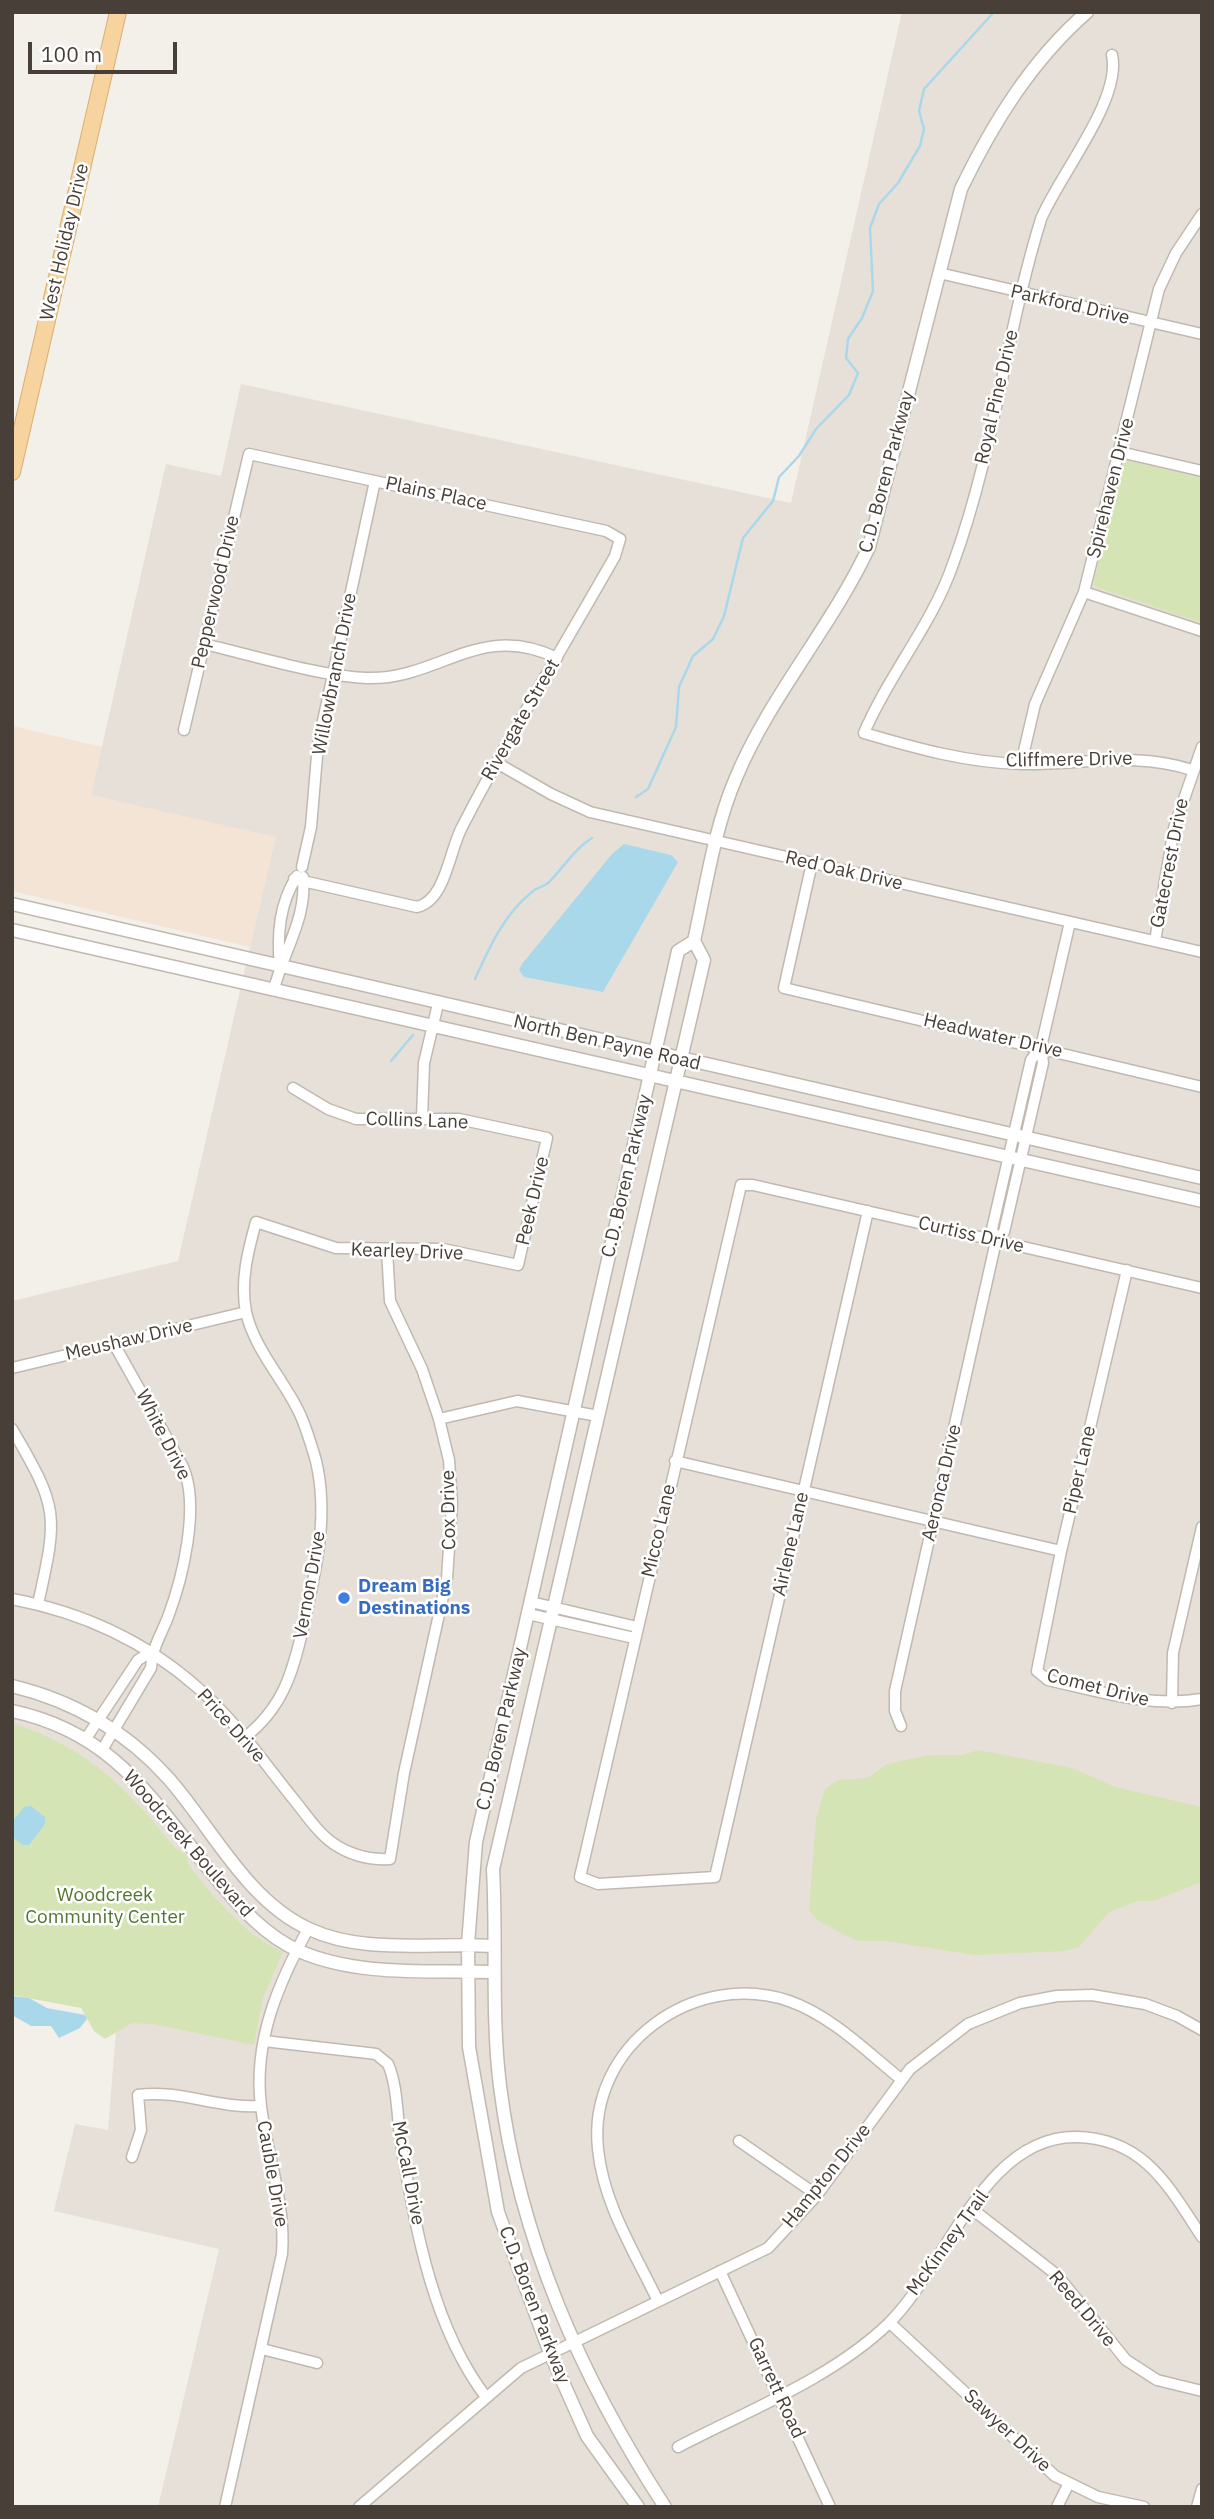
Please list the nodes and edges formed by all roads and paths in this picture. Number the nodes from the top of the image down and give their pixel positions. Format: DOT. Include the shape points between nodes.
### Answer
graph roads {
  1 [pos="118,12"];
  2 [pos="1087,12"];
  3 [pos="1112,55"];
  4 [pos="1202,214"];
  5 [pos="939,273"];
  6 [pos="1021,293"];
  7 [pos="1150,324"];
  8 [pos="1202,334"];
  9 [pos="1120,452"];
  10 [pos="249,454"];
  11 [pos="1202,471"];
  12 [pos="12,472"];
  13 [pos="374,481"];
  14 [pos="620,539"];
  15 [pos="1084,592"];
  16 [pos="1202,631"];
  17 [pos="204,644"];
  18 [pos="557,658"];
  19 [pos="334,673"];
  20 [pos="184,730"];
  21 [pos="864,733"];
  22 [pos="1202,747"];
  23 [pos="496,763"];
  24 [pos="1021,764"];
  25 [pos="1192,770"];
  26 [pos="716,842"];
  27 [pos="812,863"];
  28 [pos="299,881"];
  29 [pos="12,904"];
  30 [pos="53,914"];
  31 [pos="1070,922"];
  32 [pos="12,930"];
  33 [pos="48,938"];
  34 [pos="694,941"];
  35 [pos="1155,941"];
  36 [pos="1202,951"];
  37 [pos="280,967"];
  38 [pos="274,989"];
  39 [pos="438,1004"];
  40 [pos="432,1024"];
  41 [pos="1041,1047"];
  42 [pos="655,1055"];
  43 [pos="681,1061"];
  44 [pos="650,1075"];
  45 [pos="677,1081"];
  46 [pos="1202,1087"];
  47 [pos="293,1088"];
  48 [pos="422,1118"];
  49 [pos="1020,1137"];
  50 [pos="547,1138"];
  51 [pos="1015,1158"];
  52 [pos="1202,1178"];
  53 [pos="741,1185"];
  54 [pos="1202,1201"];
  55 [pos="868,1211"];
  56 [pos="256,1222"];
  57 [pos="996,1241"];
  58 [pos="387,1250"];
  59 [pos="518,1265"];
  60 [pos="1127,1270"];
  61 [pos="1202,1288"];
  62 [pos="246,1312"];
  63 [pos="114,1344"];
  64 [pos="12,1368"];
  65 [pos="573,1411"];
  66 [pos="598,1416"];
  67 [pos="439,1419"];
  68 [pos="12,1429"];
  69 [pos="675,1461"];
  70 [pos="803,1491"];
  71 [pos="933,1522"];
  72 [pos="1202,1527"];
  73 [pos="1061,1551"];
  74 [pos="12,1599"];
  75 [pos="38,1604"];
  76 [pos="529,1608"];
  77 [pos="552,1613"];
  78 [pos="635,1633"];
  79 [pos="151,1652"];
  80 [pos="1037,1671"];
  81 [pos="12,1686"];
  82 [pos="1202,1699"];
  83 [pos="1172,1703"];
  84 [pos="12,1711"];
  85 [pos="100,1720"];
  86 [pos="901,1726"];
  87 [pos="114,1730"];
  88 [pos="87,1737"];
  89 [pos="244,1738"];
  90 [pos="102,1750"];
  91 [pos="187,1803"];
  92 [pos="167,1817"];
  93 [pos="390,1859"];
  94 [pos="580,1877"];
  95 [pos="308,1929"];
  96 [pos="468,1944"];
  97 [pos="493,1946"];
  98 [pos="296,1950"];
  99 [pos="468,1971"];
  100 [pos="493,1972"];
  101 [pos="1202,2030"];
  102 [pos="264,2041"];
  103 [pos="902,2080"];
  104 [pos="261,2106"];
  105 [pos="739,2141"];
  106 [pos="132,2157"];
  107 [pos="817,2195"];
  108 [pos="972,2209"];
  109 [pos="1202,2237"];
  110 [pos="720,2271"];
  111 [pos="658,2301"];
  112 [pos="890,2323"];
  113 [pos="572,2343"];
  114 [pos="262,2349"];
  115 [pos="550,2353"];
  116 [pos="317,2363"];
  117 [pos="1202,2391"];
  118 [pos="780,2394"];
  119 [pos="486,2397"];
  120 [pos="678,2446"];
  121 [pos="1069,2483"];
  122 [pos="1202,2489"];
  123 [pos="225,2507"];
  124 [pos="359,2507"];
  125 [pos="638,2507"];
  126 [pos="665,2507"];
  127 [pos="830,2507"];
  128 [pos="1056,2507"];
  129 [pos="1144,2507"];
  130 [pos="1197,2507"];
  1 -- 12 [label="main road, West Holiday Drive"];
  2 -- 5 [label="street, C.D. Boren Parkway" via="1037,62 984,142 961,189"];
  3 -- 6 [label="street, Royal Pine Drive" via="1104,104 1048,201"];
  4 -- 7 [label="street, Spirehaven Drive" via="1163,276"];
  5 -- 6 [label="street, Parkford Drive"];
  5 -- 26 [label="street, C.D. Boren Parkway" via="869,547 854,580 755,739 736,778"];
  6 -- 7 [label="street, Parkford Drive"];
  6 -- 21 [label="street, Royal Pine Drive" via="953,566 928,622"];
  7 -- 8 [label="street, Parkford Drive"];
  7 -- 9 [label="street, Spirehaven Drive"];
  9 -- 11 [label="street"];
  9 -- 15 [label="street, Spirehaven Drive"];
  10 -- 13 [label="street, Plains Place"];
  10 -- 17 [label="street, Pepperwood Drive"];
  13 -- 14 [label="street, Plains Place" via="606,531"];
  13 -- 19 [label="street, Willowbranch Drive"];
  14 -- 18 [label="street, Rivergate Street" via="615,556"];
  15 -- 16 [label="street"];
  15 -- 24 [label="street, Spirehaven Drive" via="1035,704"];
  17 -- 19 [label="street"];
  17 -- 20 [label="street, Pepperwood Drive"];
  18 -- 19 [label="street" via="529,648 485,647 401,675 368,678"];
  18 -- 23 [label="street, Rivergate Street"];
  19 -- 28 [label="street, Willowbranch Drive" via="318,744 311,827"];
  21 -- 24 [label="street, Cliffmere Drive" via="973,759"];
  22 -- 25 [label="street, Gatecrest Drive"];
  23 -- 26 [label="street, Red Oak Drive" via="590,812"];
  23 -- 28 [label="street, Rivergate Street" via="455,840 429,904 417,907"];
  24 -- 25 [label="street, Cliffmere Drive" via="1143,759"];
  25 -- 35 [label="street, Gatecrest Drive" via="1174,828"];
  26 -- 27 [label="street, Red Oak Drive"];
  26 -- 34 [label="street, C.D. Boren Parkway"];
  27 -- 31 [label="street, Red Oak Drive"];
  27 -- 41 [label="street, Headwater Drive" via="784,988"];
  28 -- 37 [label="street, Willowbranch Drive" via="305,895 294,938"];
  28 -- 37 [label="street, Willowbranch Drive" via="287,891 277,936"];
  29 -- 30 [label="street, North Ben Payne Road"];
  30 -- 33 [label="street"];
  30 -- 37 [label="street, North Ben Payne Road"];
  31 -- 35 [label="street, Red Oak Drive"];
  31 -- 41 [label="street, Aeronca Drive"];
  32 -- 33 [label="street, North Ben Payne Road"];
  33 -- 38 [label="street, North Ben Payne Road"];
  34 -- 42 [label="street, C.D. Boren Parkway" via="678,951"];
  34 -- 43 [label="street, C.D. Boren Parkway" via="704,960"];
  35 -- 36 [label="street, Red Oak Drive"];
  37 -- 38 [label="street, Willowbranch Drive"];
  37 -- 39 [label="street, North Ben Payne Road"];
  38 -- 40 [label="street, North Ben Payne Road"];
  39 -- 40 [label="street"];
  39 -- 42 [label="street, North Ben Payne Road"];
  40 -- 44 [label="street, North Ben Payne Road"];
  40 -- 48 [label="street" via="424,1063"];
  41 -- 46 [label="street, Headwater Drive"];
  41 -- 49 [label="street, Aeronca Drive" via="1043,1063"];
  42 -- 43 [label="street, North Ben Payne Road"];
  42 -- 44 [label="street, C.D. Boren Parkway"];
  43 -- 45 [label="street, C.D. Boren Parkway"];
  43 -- 49 [label="street, North Ben Payne Road"];
  44 -- 45 [label="street, North Ben Payne Road"];
  44 -- 65 [label="street, C.D. Boren Parkway"];
  45 -- 51 [label="street, North Ben Payne Road"];
  45 -- 66 [label="street, C.D. Boren Parkway"];
  47 -- 48 [label="street, Collins Lane" via="356,1119"];
  48 -- 50 [label="street, Collins Lane" via="471,1121"];
  49 -- 51 [label="street, Aeronca Drive"];
  49 -- 52 [label="street, North Ben Payne Road"];
  50 -- 59 [label="street, Peek Drive"];
  51 -- 54 [label="street, North Ben Payne Road"];
  51 -- 57 [label="street, Aeronca Drive" via="992,1229"];
  53 -- 55 [label="street, Curtiss Drive"];
  53 -- 69 [label="street, Micco Lane"];
  55 -- 57 [label="street, Curtiss Drive"];
  55 -- 70 [label="street, Airlene Lane"];
  56 -- 58 [label="street, Kearley Drive" via="336,1248"];
  56 -- 62 [label="street, Vernon Drive" via="245,1270"];
  57 -- 60 [label="street, Curtiss Drive"];
  57 -- 71 [label="street, Aeronca Drive"];
  58 -- 59 [label="street, Kearley Drive" via="443,1249"];
  58 -- 67 [label="street, Cox Drive" via="390,1301"];
  60 -- 61 [label="street, Curtiss Drive"];
  60 -- 73 [label="street, Piper Lane"];
  62 -- 63 [label="street, Meushaw Drive"];
  62 -- 89 [label="street, Vernon Drive" via="307,1432 321,1510 315,1574 291,1679 274,1710"];
  63 -- 64 [label="street, Meushaw Drive"];
  63 -- 79 [label="street, White Drive" via="179,1458 190,1492 188,1532 171,1606"];
  65 -- 66 [label="street"];
  65 -- 67 [label="street" via="534,1402 508,1402"];
  65 -- 76 [label="street, C.D. Boren Parkway"];
  66 -- 77 [label="street, C.D. Boren Parkway"];
  67 -- 93 [label="street, Cox Drive" via="450,1475 451,1550"];
  68 -- 75 [label="street" via="42,1481 52,1515 53,1537"];
  69 -- 70 [label="street"];
  69 -- 78 [label="street, Micco Lane"];
  70 -- 71 [label="street"];
  70 -- 94 [label="street, Airlene Lane" via="716,1877 598,1884"];
  71 -- 73 [label="street"];
  71 -- 86 [label="street, Aeronca Drive" via="895,1691"];
  72 -- 83 [label="street" via="1175,1642"];
  73 -- 80 [label="street, Piper Lane"];
  74 -- 75 [label="street, Price Drive"];
  75 -- 79 [label="street, Price Drive" via="94,1623"];
  76 -- 77 [label="street"];
  76 -- 96 [label="street, C.D. Boren Parkway" via="477,1842"];
  77 -- 78 [label="street"];
  77 -- 97 [label="street, C.D. Boren Parkway" via="493,1869"];
  78 -- 94 [label="street, Micco Lane"];
  79 -- 85 [label="street, White Drive" via="138,1660"];
  79 -- 87 [label="street, White Drive" via="151,1668"];
  79 -- 89 [label="street, Price Drive" via="205,1694"];
  80 -- 83 [label="street, Comet Drive" via="1048,1680"];
  81 -- 85 [label="street, Woodcreek Boulevard"];
  82 -- 83 [label="street, Comet Drive"];
  84 -- 88 [label="street, Woodcreek Boulevard" via="46,1718"];
  85 -- 87 [label="street, Woodcreek Boulevard"];
  85 -- 88 [label="street, White Drive"];
  87 -- 90 [label="street, White Drive"];
  87 -- 91 [label="street, Woodcreek Boulevard" via="169,1779"];
  88 -- 90 [label="street, Woodcreek Boulevard"];
  89 -- 93 [label="street, Price Drive" via="330,1842 360,1857"];
  90 -- 92 [label="street, Woodcreek Boulevard"];
  91 -- 92 [label="street"];
  91 -- 95 [label="street, Woodcreek Boulevard" via="233,1864"];
  92 -- 98 [label="street, Woodcreek Boulevard" via="242,1909"];
  95 -- 96 [label="street, Woodcreek Boulevard" via="373,1944"];
  95 -- 98 [label="street, Cauble Drive"];
  96 -- 97 [label="street, Woodcreek Boulevard"];
  96 -- 99 [label="street, C.D. Boren Parkway"];
  97 -- 100 [label="street, C.D. Boren Parkway"];
  98 -- 99 [label="street, Woodcreek Boulevard" via="352,1967"];
  98 -- 102 [label="street, Cauble Drive" via="277,1989"];
  99 -- 100 [label="street, Woodcreek Boulevard"];
  99 -- 115 [label="street, C.D. Boren Parkway" via="469,2047 498,2212"];
  100 -- 113 [label="street, C.D. Boren Parkway" via="500,2086 511,2150 545,2274"];
  101 -- 103 [label="street, Hampton Drive" via="1161,2009 1126,1999 1075,1994 1040,1998 968,2024 921,2059"];
  102 -- 104 [label="street, Cauble Drive"];
  102 -- 119 [label="street, McCall Drive" via="376,2054 388,2064 415,2216 438,2301 460,2360"];
  103 -- 107 [label="street, Hampton Drive"];
  103 -- 111 [label="street" via="820,2015 763,1994 706,1998 668,2014 647,2029 627,2049 608,2081 598,2118 597,2145 611,2201"];
  104 -- 106 [label="street" via="223,2106 159,2093 138,2095 141,2130"];
  104 -- 114 [label="street, Cauble Drive" via="283,2241"];
  105 -- 107 [label="street"];
  107 -- 110 [label="street, Hampton Drive" via="768,2248"];
  108 -- 109 [label="street, McKinney Trail" via="999,2173 1025,2150 1055,2137 1096,2138 1145,2159"];
  108 -- 112 [label="street, McKinney Trail"];
  108 -- 117 [label="street, Reed Drive" via="1057,2275 1126,2360 1157,2380"];
  110 -- 111 [label="street, Hampton Drive"];
  110 -- 118 [label="street, Garrett Road"];
  111 -- 113 [label="street, Hampton Drive"];
  112 -- 118 [label="street, McKinney Trail" via="851,2357"];
  112 -- 121 [label="street, Sawyer Drive" via="1032,2456"];
  113 -- 115 [label="street, Hampton Drive"];
  113 -- 126 [label="street, C.D. Boren Parkway" via="627,2448"];
  114 -- 116 [label="street"];
  114 -- 123 [label="street, Cauble Drive"];
  115 -- 119 [label="street, Hampton Drive" via="521,2368"];
  115 -- 125 [label="street, C.D. Boren Parkway" via="587,2436"];
  118 -- 120 [label="street, McKinney Trail"];
  118 -- 127 [label="street, Garrett Road"];
  119 -- 124 [label="street, Hampton Drive"];
  121 -- 128 [label="street"];
  121 -- 129 [label="street, Sawyer Drive" via="1098,2497"];
  122 -- 130 [label="street"];
}
